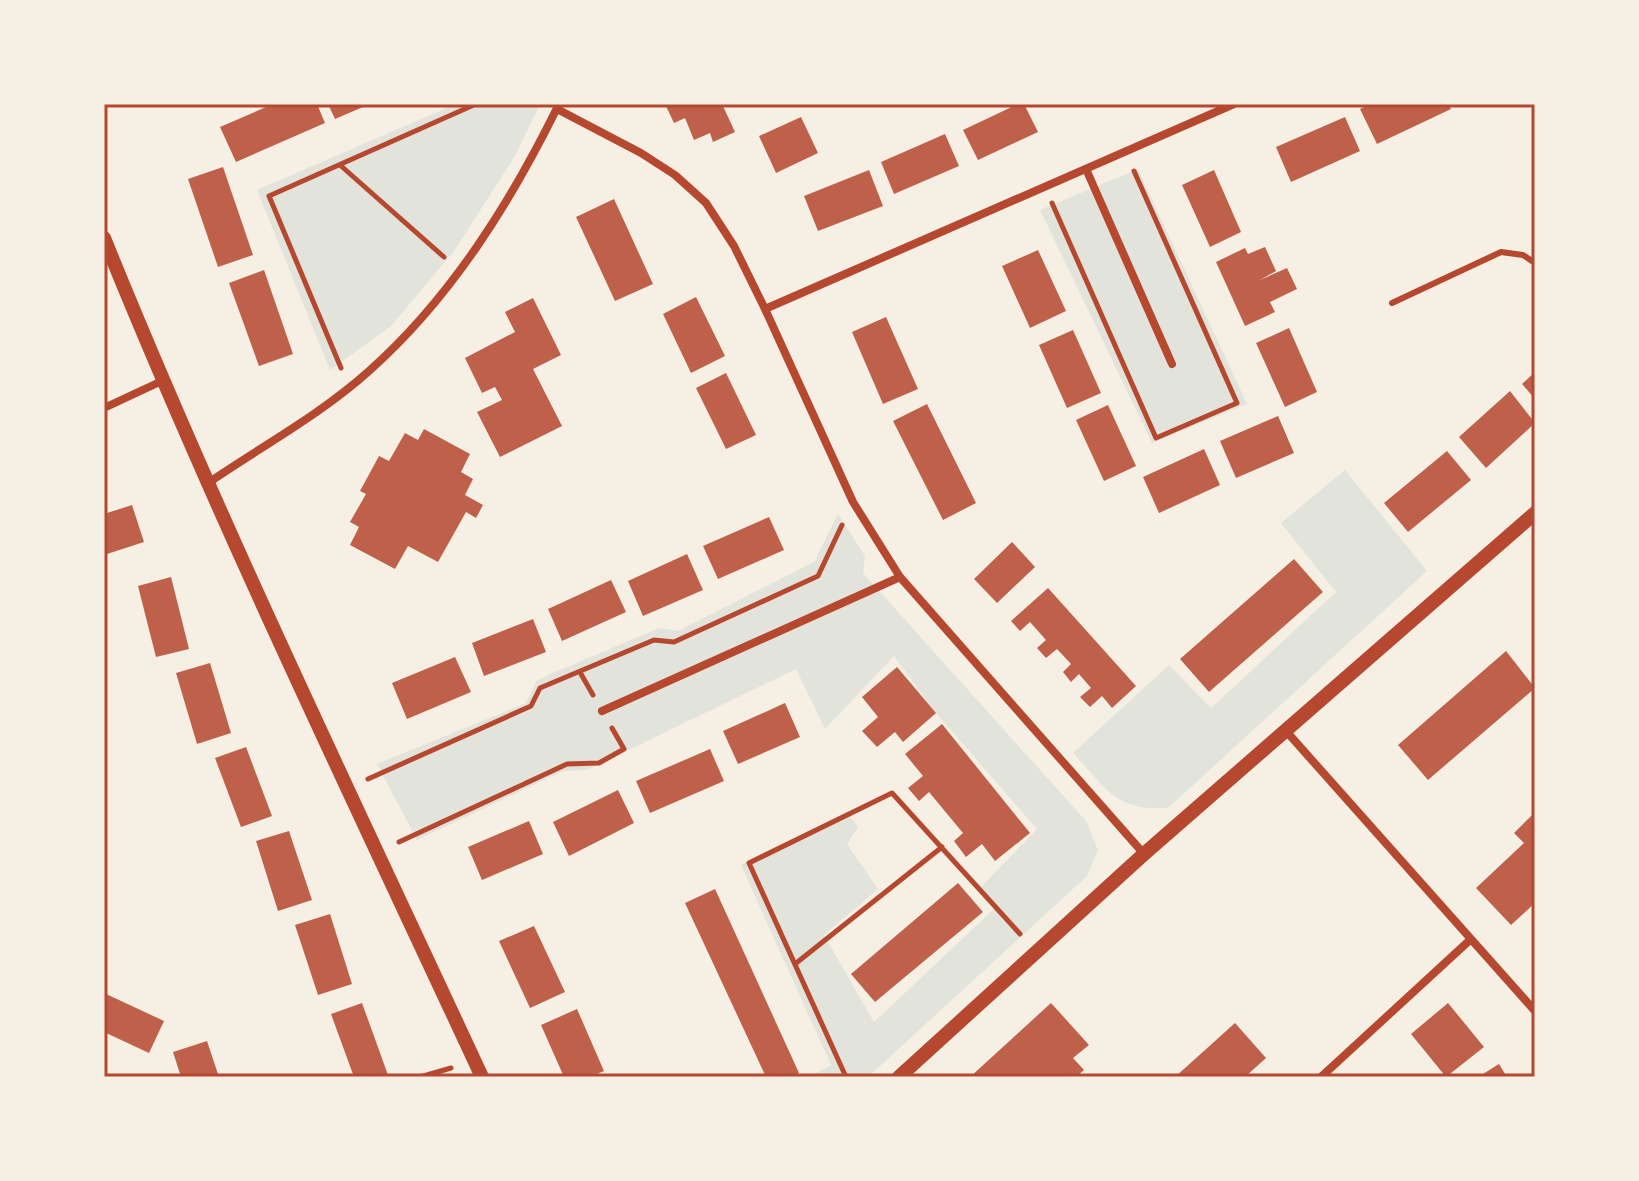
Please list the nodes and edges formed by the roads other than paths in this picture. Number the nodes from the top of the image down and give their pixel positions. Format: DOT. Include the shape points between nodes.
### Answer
graph roads {
  1 [pos="1234,104"];
  2 [pos="558,107"];
  3 [pos="1086,169"];
  4 [pos="104,238"];
  5 [pos="1535,263"];
  6 [pos="1392,303"];
  7 [pos="765,309"];
  8 [pos="1172,364"];
  9 [pos="165,379"];
  10 [pos="104,408"];
  11 [pos="208,483"];
  12 [pos="1535,513"];
  13 [pos="900,577"];
  14 [pos="602,711"];
  15 [pos="1286,731"];
  16 [pos="1144,854"];
  17 [pos="1471,939"];
  18 [pos="1535,1011"];
  19 [pos="482,1077"];
  20 [pos="899,1077"];
  21 [pos="1321,1077"];
  1 -- 3 [label="street"];
  2 -- 7 [label="street" via="675,175 706,203"];
  2 -- 11 [label="street" via="461,272 421,319 320,411"];
  3 -- 7 [label="street"];
  3 -- 8 [label="street"];
  4 -- 9 [label="street"];
  5 -- 6 [label="lane" via="1501,252"];
  7 -- 13 [label="street" via="853,502"];
  9 -- 10 [label="street"];
  9 -- 11 [label="street"];
  11 -- 19 [label="street"];
  12 -- 15 [label="street"];
  13 -- 14 [label="street"];
  13 -- 16 [label="street"];
  15 -- 16 [label="street"];
  15 -- 17 [label="street"];
  16 -- 20 [label="street"];
  17 -- 18 [label="street"];
  17 -- 21 [label="street"];
}
